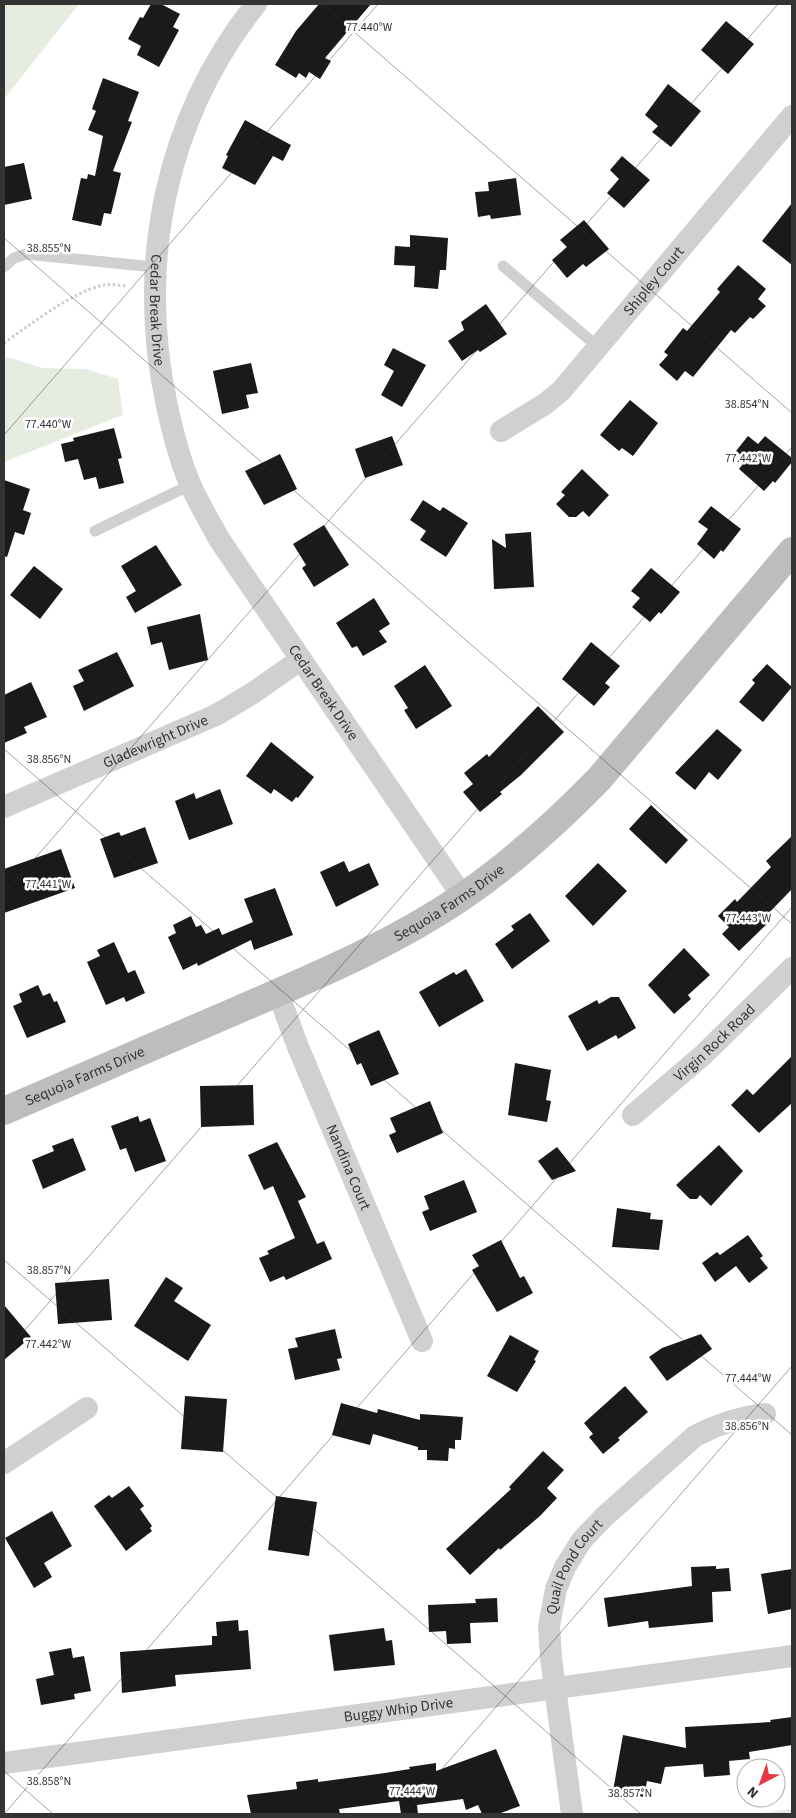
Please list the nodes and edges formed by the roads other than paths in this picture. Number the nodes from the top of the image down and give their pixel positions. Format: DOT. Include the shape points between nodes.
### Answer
graph roads {
  1 [pos="256,4"];
  2 [pos="792,116"];
  3 [pos="503,266"];
  4 [pos="4,267"];
  5 [pos="154,267"];
  6 [pos="598,347"];
  7 [pos="501,431"];
  8 [pos="190,485"];
  9 [pos="94,531"];
  10 [pos="792,551"];
  11 [pos="300,660"];
  12 [pos="4,807"];
  13 [pos="463,897"];
  14 [pos="792,968"];
  15 [pos="278,993"];
  16 [pos="4,1111"];
  17 [pos="633,1115"];
  18 [pos="422,1341"];
  19 [pos="87,1408"];
  20 [pos="765,1414"];
  21 [pos="4,1463"];
  22 [pos="792,1656"];
  23 [pos="556,1688"];
  24 [pos="4,1763"];
  25 [pos="572,1814"];
  1 -- 5 [label="street, Cedar Break Drive" via="213,69 187,123 171,170"];
  2 -- 6 [label="street, Shipley Court"];
  3 -- 6 [label="lane"];
  4 -- 5 [label="lane" via="14,258 26,254"];
  5 -- 8 [label="street, Cedar Break Drive" via="154,316 160,374"];
  6 -- 7 [label="street, Shipley Court" via="561,391"];
  8 -- 9 [label="lane"];
  8 -- 11 [label="street, Cedar Break Drive" via="219,540"];
  10 -- 13 [label="street, Sequoia Farms Drive" via="599,779 518,855"];
  11 -- 12 [label="street, Gladewright Drive" via="216,715"];
  11 -- 13 [label="street, Cedar Break Drive"];
  13 -- 15 [label="street, Sequoia Farms Drive" via="408,931"];
  14 -- 17 [label="street, Virgin Rock Road" via="703,1055"];
  15 -- 16 [label="street, Sequoia Farms Drive"];
  15 -- 18 [label="street, Nandina Court"];
  19 -- 21 [label="street"];
  20 -- 23 [label="street, Quail Pond Court" via="741,1417 696,1436 604,1516 582,1540 556,1589 549,1626"];
  22 -- 23 [label="street, Buggy Whip Drive"];
  23 -- 24 [label="street, Buggy Whip Drive"];
  23 -- 25 [label="street, Quail Pond Court"];
}
